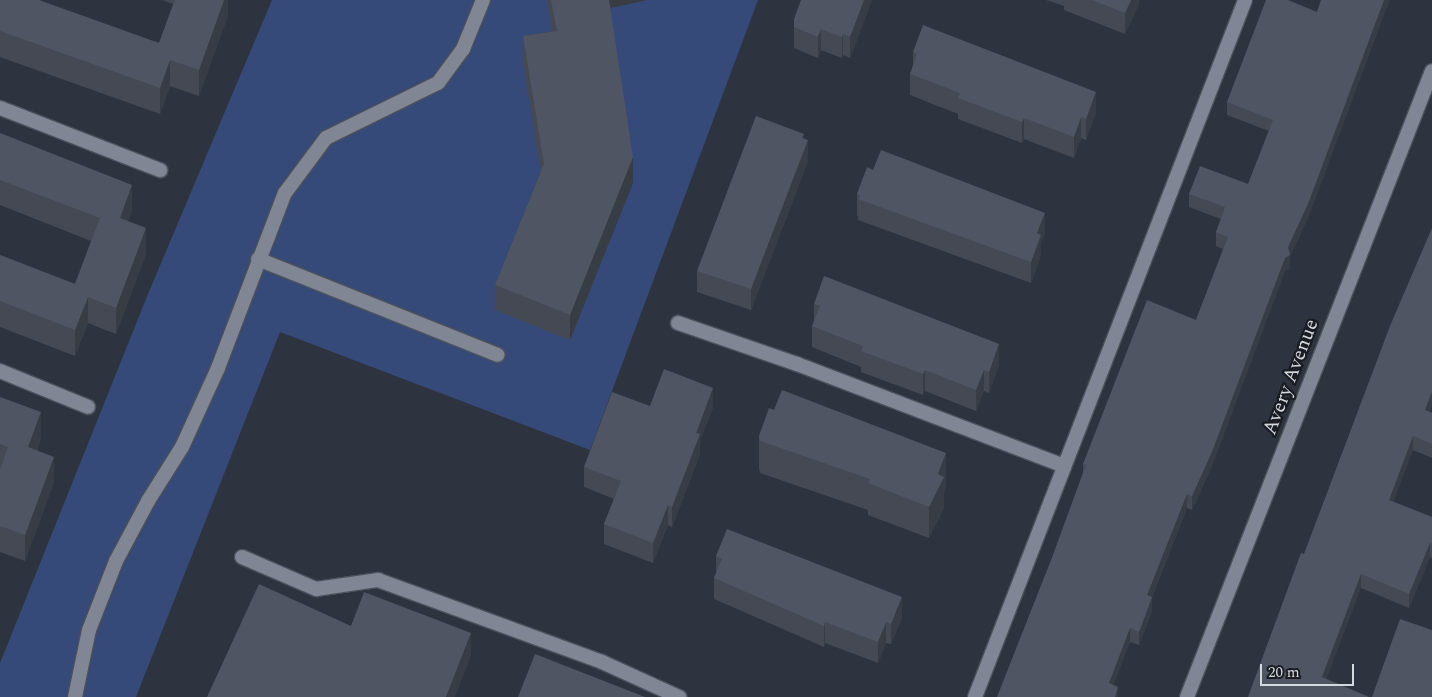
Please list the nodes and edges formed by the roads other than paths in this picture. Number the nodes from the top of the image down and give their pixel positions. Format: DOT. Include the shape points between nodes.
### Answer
graph roads {
  1 [pos="483,0"];
  2 [pos="1245,0"];
  3 [pos="1432,71"];
  4 [pos="0,108"];
  5 [pos="160,170"];
  6 [pos="258,260"];
  7 [pos="678,323"];
  8 [pos="498,355"];
  9 [pos="0,372"];
  10 [pos="88,406"];
  11 [pos="1064,466"];
  12 [pos="242,557"];
  13 [pos="75,697"];
  14 [pos="679,697"];
  15 [pos="975,697"];
  16 [pos="1187,697"];
  1 -- 6 [label="street" via="463,49 438,83 326,138 286,193"];
  2 -- 11 [label="street"];
  3 -- 16 [label="street, Avery Avenue"];
  4 -- 5 [label="street"];
  6 -- 8 [label="street"];
  6 -- 13 [label="street" via="218,368 182,447 148,500 116,561 89,630"];
  7 -- 11 [label="street" via="796,364"];
  9 -- 10 [label="street"];
  11 -- 15 [label="street"];
  12 -- 14 [label="street" via="316,589 378,580 602,662"];
}
